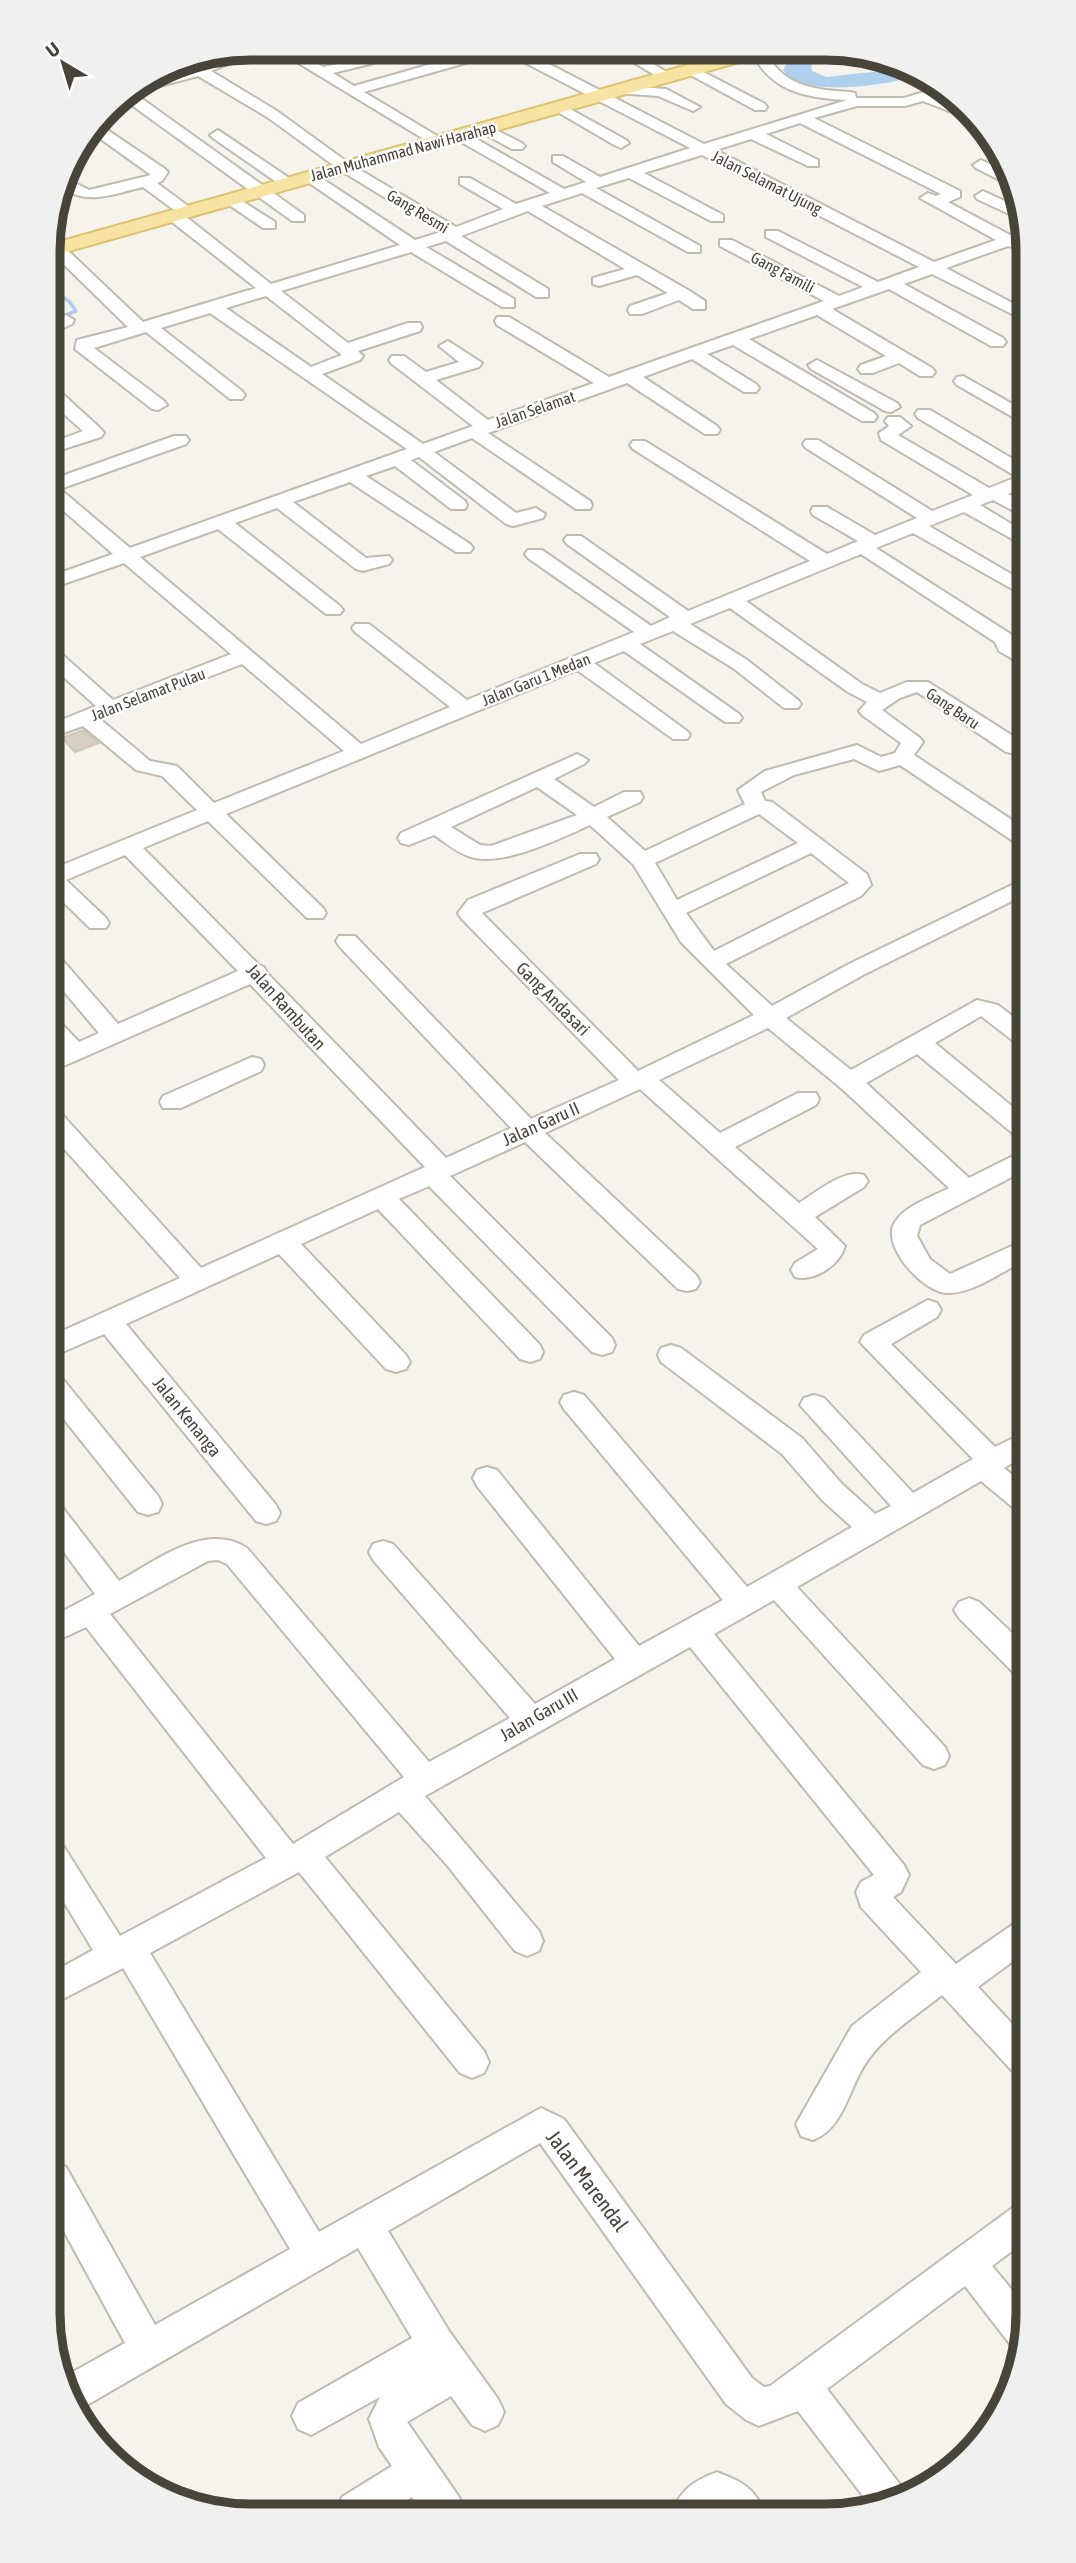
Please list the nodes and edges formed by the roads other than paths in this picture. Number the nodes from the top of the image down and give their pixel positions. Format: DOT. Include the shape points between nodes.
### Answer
graph roads {
  1 [pos="645,59"];
  2 [pos="663,59"];
  3 [pos="720,59"];
  4 [pos="769,59"];
  5 [pos="301,60"];
  6 [pos="370,60"];
  7 [pos="462,60"];
  8 [pos="529,60"];
  9 [pos="218,63"];
  10 [pos="200,71"];
  11 [pos="322,72"];
  12 [pos="682,73"];
  13 [pos="178,74"];
  14 [pos="623,90"];
  15 [pos="352,91"];
  16 [pos="930,91"];
  17 [pos="710,94"];
  18 [pos="599,97"];
  19 [pos="134,100"];
  20 [pos="693,107"];
  21 [pos="760,107"];
  22 [pos="554,110"];
  23 [pos="802,118"];
  24 [pos="774,128"];
  25 [pos="486,129"];
  26 [pos="101,132"];
  27 [pos="754,134"];
  28 [pos="218,135"];
  29 [pos="461,135"];
  30 [pos="437,142"];
  31 [pos="621,143"];
  32 [pos="601,145"];
  33 [pos="654,145"];
  34 [pos="517,146"];
  35 [pos="705,150"];
  36 [pos="558,159"];
  37 [pos="676,160"];
  38 [pos="813,163"];
  39 [pos="981,166"];
  40 [pos="345,167"];
  41 [pos="632,173"];
  42 [pos="1001,176"];
  43 [pos="310,177"];
  44 [pos="465,181"];
  45 [pos="146,182"];
  46 [pos="287,183"];
  47 [pos="902,184"];
  48 [pos="592,185"];
  49 [pos="71,187"];
  50 [pos="260,191"];
  51 [pos="562,194"];
  52 [pos="983,196"];
  53 [pos="231,199"];
  54 [pos="936,202"];
  55 [pos="522,207"];
  56 [pos="1012,210"];
  57 [pos="180,214"];
  58 [pos="298,218"];
  59 [pos="717,218"];
  60 [pos="269,225"];
  61 [pos="451,234"];
  62 [pos="772,234"];
  63 [pos="1016,241"];
  64 [pos="726,243"];
  65 [pos="1016,243"];
  66 [pos="413,246"];
  67 [pos="60,247"];
  68 [pos="694,249"];
  69 [pos="60,255"];
  70 [pos="934,267"];
  71 [pos="642,269"];
  72 [pos="599,281"];
  73 [pos="883,285"];
  74 [pos="269,290"];
  75 [pos="542,293"];
  76 [pos="682,294"];
  77 [pos="839,302"];
  78 [pos="508,303"];
  79 [pos="699,305"];
  80 [pos="213,307"];
  81 [pos="819,309"];
  82 [pos="636,310"];
  83 [pos="1016,311"];
  84 [pos="66,320"];
  85 [pos="503,321"];
  86 [pos="60,323"];
  87 [pos="144,327"];
  88 [pos="414,327"];
  89 [pos="758,331"];
  90 [pos="736,339"];
  91 [pos="997,342"];
  92 [pos="782,345"];
  93 [pos="448,346"];
  94 [pos="346,349"];
  95 [pos="694,353"];
  96 [pos="899,357"];
  97 [pos="806,359"];
  98 [pos="398,360"];
  99 [pos="867,369"];
  100 [pos="926,372"];
  101 [pos="308,374"];
  102 [pos="629,376"];
  103 [pos="423,378"];
  104 [pos="963,381"];
  105 [pos="608,384"];
  106 [pos="750,388"];
  107 [pos="236,395"];
  108 [pos="60,401"];
  109 [pos="158,405"];
  110 [pos="924,414"];
  111 [pos="1016,414"];
  112 [pos="868,417"];
  113 [pos="478,429"];
  114 [pos="711,430"];
  115 [pos="180,440"];
  116 [pos="1005,443"];
  117 [pos="60,444"];
  118 [pos="812,444"];
  119 [pos="639,446"];
  120 [pos="419,449"];
  121 [pos="1016,450"];
  122 [pos="60,455"];
  123 [pos="397,458"];
  124 [pos="1016,468"];
  125 [pos="85,474"];
  126 [pos="351,474"];
  127 [pos="60,484"];
  128 [pos="1016,484"];
  129 [pos="990,494"];
  130 [pos="60,498"];
  131 [pos="279,501"];
  132 [pos="965,504"];
  133 [pos="458,505"];
  134 [pos="583,505"];
  135 [pos="1016,507"];
  136 [pos="820,511"];
  137 [pos="536,514"];
  138 [pos="220,521"];
  139 [pos="922,521"];
  140 [pos="1016,535"];
  141 [pos="574,540"];
  142 [pos="866,544"];
  143 [pos="463,548"];
  144 [pos="128,553"];
  145 [pos="535,554"];
  146 [pos="382,560"];
  147 [pos="824,561"];
  148 [pos="60,579"];
  149 [pos="1016,584"];
  150 [pos="730,599"];
  151 [pos="333,610"];
  152 [pos="679,620"];
  153 [pos="362,628"];
  154 [pos="648,633"];
  155 [pos="625,643"];
  156 [pos="247,654"];
  157 [pos="1016,654"];
  158 [pos="579,662"];
  159 [pos="60,663"];
  160 [pos="881,701"];
  161 [pos="791,704"];
  162 [pos="464,708"];
  163 [pos="111,709"];
  164 [pos="86,718"];
  165 [pos="732,718"];
  166 [pos="60,724"];
  167 [pos="680,735"];
  168 [pos="1016,748"];
  169 [pos="358,752"];
  170 [pos="902,757"];
  171 [pos="577,760"];
  172 [pos="540,779"];
  173 [pos="632,797"];
  174 [pos="757,807"];
  175 [pos="214,811"];
  176 [pos="593,816"];
  177 [pos="436,826"];
  178 [pos="1016,833"];
  179 [pos="409,838"];
  180 [pos="813,844"];
  181 [pos="128,846"];
  182 [pos="588,859"];
  183 [pos="642,860"];
  184 [pos="60,874"];
  185 [pos="60,887"];
  186 [pos="1016,890"];
  187 [pos="674,910"];
  188 [pos="315,913"];
  189 [pos="98,923"];
  190 [pos="347,942"];
  191 [pos="711,962"];
  192 [pos="60,971"];
  193 [pos="256,972"];
  194 [pos="770,1017"];
  195 [pos="1016,1031"];
  196 [pos="114,1035"];
  197 [pos="60,1036"];
  198 [pos="919,1042"];
  199 [pos="75,1053"];
  200 [pos="60,1060"];
  201 [pos="252,1065"];
  202 [pos="639,1080"];
  203 [pos="850,1082"];
  204 [pos="807,1099"];
  205 [pos="172,1102"];
  206 [pos="1016,1123"];
  207 [pos="60,1128"];
  208 [pos="527,1130"];
  209 [pos="718,1144"];
  210 [pos="1016,1164"];
  211 [pos="437,1172"];
  212 [pos="855,1181"];
  213 [pos="967,1190"];
  214 [pos="382,1197"];
  215 [pos="797,1216"];
  216 [pos="283,1242"];
  217 [pos="1016,1254"];
  218 [pos="804,1270"];
  219 [pos="198,1281"];
  220 [pos="687,1282"];
  221 [pos="928,1310"];
  222 [pos="109,1322"];
  223 [pos="59,1343"];
  224 [pos="602,1345"];
  225 [pos="530,1352"];
  226 [pos="671,1355"];
  227 [pos="396,1362"];
  228 [pos="59,1394"];
  229 [pos="574,1402"];
  230 [pos="814,1405"];
  231 [pos="1016,1448"];
  232 [pos="987,1464"];
  233 [pos="487,1478"];
  234 [pos="1016,1492"];
  235 [pos="148,1504"];
  236 [pos="910,1508"];
  237 [pos="265,1513"];
  238 [pos="59,1528"];
  239 [pos="873,1529"];
  240 [pos="383,1552"];
  241 [pos="777,1584"];
  242 [pos="743,1603"];
  243 [pos="104,1606"];
  244 [pos="969,1610"];
  245 [pos="59,1627"];
  246 [pos="692,1629"];
  247 [pos="1016,1655"];
  248 [pos="634,1661"];
  249 [pos="530,1720"];
  250 [pos="934,1756"];
  251 [pos="413,1786"];
  252 [pos="295,1858"];
  253 [pos="59,1867"];
  254 [pos="1016,1939"];
  255 [pos="527,1941"];
  256 [pos="122,1952"];
  257 [pos="948,1979"];
  258 [pos="59,1986"];
  259 [pos="1016,2051"];
  260 [pos="472,2062"];
  261 [pos="813,2124"];
  262 [pos="59,2188"];
  263 [pos="364,2225"];
  264 [pos="1016,2227"];
  265 [pos="312,2253"];
  266 [pos="980,2279"];
  267 [pos="1016,2323"];
  268 [pos="148,2349"];
  269 [pos="446,2358"];
  270 [pos="801,2385"];
  271 [pos="77,2391"];
  272 [pos="485,2412"];
  273 [pos="311,2416"];
  274 [pos="418,2471"];
  275 [pos="885,2493"];
  276 [pos="367,2504"];
  277 [pos="440,2504"];
  278 [pos="698,2504"];
  279 [pos="738,2504"];
  1 -- 12 [label="street"];
  2 -- 12 [label="street"];
  3 -- 12 [label="main road, Jalan Muhammad Nawi Harahap"];
  4 -- 16 [label="street" via="772,77 821,94 883,96"];
  5 -- 11 [label="street"];
  6 -- 11 [label="street"];
  7 -- 15 [label="street"];
  8 -- 18 [label="street, Jalan Selamat Ujung"];
  9 -- 10 [label="street"];
  10 -- 13 [label="street"];
  10 -- 40 [label="street, Gang Resmi" via="272,114"];
  11 -- 15 [label="street"];
  12 -- 14 [label="main road, Jalan Muhammad Nawi Harahap"];
  12 -- 21 [label="street"];
  14 -- 18 [label="main road, Jalan Muhammad Nawi Harahap"];
  14 -- 20 [label="street" via="661,92"];
  15 -- 30 [label="street"];
  16 -- 23 [label="street" via="905,102 857,102"];
  17 -- 24 [label="street"];
  18 -- 22 [label="main road, Jalan Muhammad Nawi Harahap"];
  18 -- 35 [label="street, Jalan Selamat Ujung"];
  19 -- 50 [label="street"];
  22 -- 25 [label="main road, Jalan Muhammad Nawi Harahap"];
  22 -- 31 [label="street"];
  22 -- 32 [label="street"];
  23 -- 24 [label="street"];
  23 -- 54 [label="street" via="954,194"];
  24 -- 27 [label="street"];
  25 -- 29 [label="main road, Jalan Muhammad Nawi Harahap"];
  25 -- 34 [label="street"];
  26 -- 45 [label="street" via="160,172"];
  27 -- 35 [label="street"];
  27 -- 38 [label="street"];
  28 -- 46 [label="street"];
  29 -- 30 [label="main road, Jalan Muhammad Nawi Harahap"];
  29 -- 51 [label="street"];
  30 -- 40 [label="main road, Jalan Muhammad Nawi Harahap"];
  33 -- 37 [label="street"];
  35 -- 37 [label="street"];
  35 -- 70 [label="street, Jalan Selamat Ujung"];
  36 -- 48 [label="street"];
  37 -- 41 [label="street"];
  39 -- 42 [label="street"];
  40 -- 43 [label="main road, Jalan Muhammad Nawi Harahap"];
  40 -- 61 [label="street, Gang Resmi"];
  41 -- 48 [label="street"];
  41 -- 59 [label="street"];
  43 -- 46 [label="main road, Jalan Muhammad Nawi Harahap"];
  43 -- 66 [label="street"];
  44 -- 55 [label="street"];
  45 -- 49 [label="street" via="89,195"];
  45 -- 57 [label="street"];
  46 -- 50 [label="main road, Jalan Muhammad Nawi Harahap"];
  47 -- 54 [label="street"];
  48 -- 51 [label="street"];
  48 -- 68 [label="street"];
  50 -- 53 [label="main road, Jalan Muhammad Nawi Harahap"];
  50 -- 58 [label="street"];
  51 -- 55 [label="street"];
  52 -- 56 [label="street"];
  53 -- 57 [label="main road, Jalan Muhammad Nawi Harahap"];
  53 -- 60 [label="street"];
  54 -- 63 [label="street"];
  55 -- 61 [label="street"];
  55 -- 71 [label="street"];
  57 -- 67 [label="main road, Jalan Muhammad Nawi Harahap"];
  57 -- 74 [label="street"];
  61 -- 66 [label="street"];
  61 -- 75 [label="street, Gang Resmi"];
  62 -- 73 [label="street"];
  64 -- 77 [label="street, Gang Famili"];
  65 -- 70 [label="street, Jalan Selamat"];
  66 -- 74 [label="street"];
  66 -- 78 [label="street"];
  69 -- 87 [label="street" via="83,271 110,304"];
  70 -- 73 [label="street, Jalan Selamat"];
  70 -- 83 [label="street, Jalan Selamat Ujung"];
  71 -- 72 [label="street"];
  71 -- 76 [label="street"];
  73 -- 77 [label="street, Jalan Selamat"];
  73 -- 91 [label="street"];
  74 -- 80 [label="street"];
  74 -- 94 [label="street"];
  76 -- 79 [label="street"];
  76 -- 82 [label="street"];
  77 -- 81 [label="street, Jalan Selamat"];
  80 -- 87 [label="street"];
  80 -- 101 [label="street"];
  81 -- 89 [label="street, Jalan Selamat"];
  81 -- 96 [label="street"];
  84 -- 86 [label="street"];
  85 -- 105 [label="street"];
  87 -- 107 [label="street"];
  87 -- 109 [label="street" via="81,346"];
  88 -- 94 [label="street"];
  89 -- 90 [label="street, Jalan Selamat"];
  89 -- 92 [label="street"];
  90 -- 95 [label="street, Jalan Selamat"];
  90 -- 112 [label="street"];
  93 -- 103 [label="street" via="473,363"];
  94 -- 101 [label="street" via="354,356"];
  95 -- 102 [label="street, Jalan Selamat"];
  95 -- 106 [label="street"];
  96 -- 99 [label="street"];
  96 -- 100 [label="street"];
  97 -- 129 [label="street" via="892,414 902,426 887,436"];
  98 -- 103 [label="street"];
  101 -- 120 [label="street"];
  102 -- 105 [label="street, Jalan Selamat"];
  102 -- 114 [label="street"];
  103 -- 113 [label="street"];
  104 -- 111 [label="street"];
  105 -- 113 [label="street, Jalan Selamat"];
  108 -- 117 [label="street" via="95,433"];
  110 -- 124 [label="street"];
  113 -- 120 [label="street, Jalan Selamat"];
  113 -- 134 [label="street"];
  115 -- 125 [label="street"];
  116 -- 121 [label="street"];
  118 -- 139 [label="street"];
  119 -- 147 [label="street"];
  120 -- 123 [label="street, Jalan Selamat"];
  120 -- 137 [label="street" via="513,520"];
  122 -- 125 [label="street"];
  123 -- 126 [label="street, Jalan Selamat"];
  123 -- 133 [label="street"];
  125 -- 127 [label="street"];
  126 -- 131 [label="street, Jalan Selamat"];
  126 -- 143 [label="street"];
  128 -- 129 [label="street, Jalan Garu 1 Medan"];
  129 -- 132 [label="street, Jalan Garu 1 Medan"];
  129 -- 135 [label="street"];
  130 -- 144 [label="street"];
  131 -- 138 [label="street, Jalan Selamat"];
  131 -- 146 [label="street" via="363,565"];
  132 -- 139 [label="street, Jalan Garu 1 Medan"];
  132 -- 140 [label="street"];
  136 -- 142 [label="street"];
  138 -- 144 [label="street, Jalan Selamat"];
  138 -- 151 [label="street"];
  139 -- 142 [label="street, Jalan Garu 1 Medan"];
  139 -- 149 [label="street"];
  141 -- 152 [label="street"];
  142 -- 147 [label="street, Jalan Garu 1 Medan"];
  142 -- 157 [label="street" via="1004,639"];
  144 -- 148 [label="street, Jalan Selamat"];
  144 -- 156 [label="street"];
  145 -- 154 [label="street"];
  147 -- 150 [label="street, Jalan Garu 1 Medan"];
  150 -- 152 [label="street, Jalan Garu 1 Medan"];
  150 -- 160 [label="street" via="855,688"];
  152 -- 154 [label="street, Jalan Garu 1 Medan"];
  152 -- 161 [label="street"];
  153 -- 162 [label="street"];
  154 -- 155 [label="street, Jalan Garu 1 Medan"];
  155 -- 158 [label="street, Jalan Garu 1 Medan"];
  155 -- 165 [label="street"];
  156 -- 163 [label="street, Jalan Selamat Pulau"];
  156 -- 169 [label="street"];
  158 -- 162 [label="street, Jalan Garu 1 Medan"];
  158 -- 167 [label="street"];
  159 -- 163 [label="street"];
  160 -- 168 [label="street, Gang Baru" via="921,686"];
  160 -- 170 [label="street" via="870,712 913,742"];
  162 -- 169 [label="street, Jalan Garu 1 Medan"];
  163 -- 164 [label="street, Jalan Selamat Pulau"];
  164 -- 166 [label="street, Jalan Selamat Pulau"];
  164 -- 175 [label="street" via="143,766 169,771"];
  169 -- 175 [label="street, Jalan Garu 1 Medan"];
  170 -- 174 [label="street" via="879,765 857,751 795,769 749,790"];
  170 -- 178 [label="street"];
  171 -- 172 [label="street"];
  172 -- 176 [label="street"];
  172 -- 177 [label="street"];
  173 -- 176 [label="street"];
  174 -- 180 [label="street" via="770,809"];
  174 -- 183 [label="street"];
  175 -- 181 [label="street, Jalan Garu 1 Medan"];
  175 -- 188 [label="street"];
  176 -- 177 [label="street" via="491,853 466,846"];
  176 -- 183 [label="street"];
  177 -- 179 [label="street"];
  180 -- 187 [label="street"];
  180 -- 191 [label="street" via="856,874 858,887"];
  181 -- 184 [label="street, Jalan Garu 1 Medan"];
  181 -- 193 [label="street, Jalan Rambutan"];
  182 -- 202 [label="street, Gang Andasari" via="476,905 468,913"];
  183 -- 187 [label="street"];
  185 -- 189 [label="street"];
  186 -- 194 [label="street, Jalan Garu II"];
  187 -- 191 [label="street"];
  190 -- 208 [label="street"];
  191 -- 194 [label="street"];
  192 -- 196 [label="street"];
  193 -- 196 [label="street"];
  193 -- 211 [label="street, Jalan Rambutan"];
  194 -- 202 [label="street, Jalan Garu II"];
  194 -- 203 [label="street"];
  195 -- 198 [label="street" via="980,1007"];
  196 -- 199 [label="street"];
  197 -- 199 [label="street"];
  198 -- 203 [label="street"];
  198 -- 206 [label="street"];
  199 -- 200 [label="street"];
  201 -- 205 [label="street"];
  202 -- 208 [label="street, Jalan Garu II"];
  202 -- 209 [label="street, Gang Andasari"];
  203 -- 213 [label="street"];
  204 -- 209 [label="street"];
  207 -- 219 [label="street"];
  208 -- 211 [label="street, Jalan Garu II"];
  208 -- 220 [label="street"];
  209 -- 215 [label="street, Gang Andasari"];
  210 -- 213 [label="street"];
  211 -- 214 [label="street, Jalan Garu II"];
  211 -- 224 [label="street, Jalan Rambutan"];
  212 -- 215 [label="street"];
  213 -- 217 [label="street" via="905,1224 905,1243 925,1272 947,1284"];
  214 -- 216 [label="street, Jalan Garu II"];
  214 -- 225 [label="street"];
  215 -- 218 [label="street, Gang Andasari" via="833,1249"];
  216 -- 219 [label="street, Jalan Garu II"];
  216 -- 227 [label="street"];
  219 -- 222 [label="street, Jalan Garu II"];
  221 -- 232 [label="street" via="864,1334"];
  222 -- 223 [label="street, Jalan Garu II"];
  222 -- 237 [label="street, Jalan Kenanga"];
  226 -- 239 [label="street" via="792,1446 832,1492"];
  228 -- 235 [label="street"];
  229 -- 242 [label="street"];
  230 -- 236 [label="street"];
  231 -- 232 [label="street, Jalan Garu III"];
  232 -- 234 [label="street"];
  232 -- 236 [label="street, Jalan Garu III"];
  233 -- 248 [label="street"];
  236 -- 239 [label="street, Jalan Garu III"];
  238 -- 243 [label="street"];
  239 -- 241 [label="street, Jalan Garu III"];
  240 -- 249 [label="street"];
  241 -- 242 [label="street, Jalan Garu III"];
  241 -- 250 [label="street"];
  242 -- 246 [label="street, Jalan Garu III"];
  243 -- 245 [label="street"];
  243 -- 251 [label="street" via="210,1548 232,1552"];
  243 -- 252 [label="street"];
  244 -- 247 [label="street"];
  246 -- 248 [label="street, Jalan Garu III"];
  246 -- 257 [label="street" via="893,1875 872,1897"];
  248 -- 249 [label="street, Jalan Garu III"];
  249 -- 251 [label="street, Jalan Garu III"];
  251 -- 252 [label="street, Jalan Garu III"];
  251 -- 255 [label="street" via="458,1855"];
  252 -- 256 [label="street, Jalan Garu III"];
  252 -- 260 [label="street"];
  253 -- 256 [label="street"];
  254 -- 257 [label="street"];
  256 -- 258 [label="street, Jalan Garu III"];
  256 -- 265 [label="street"];
  257 -- 259 [label="street"];
  257 -- 261 [label="street" via="864,2037"];
  262 -- 268 [label="street"];
  263 -- 265 [label="street, Jalan Marendal"];
  263 -- 269 [label="street"];
  263 -- 270 [label="street, Jalan Marendal" via="535,2126 546,2125 748,2401 768,2406"];
  264 -- 270 [label="street, Jalan Marendal"];
  265 -- 268 [label="street, Jalan Marendal"];
  266 -- 267 [label="street"];
  268 -- 271 [label="street, Jalan Marendal"];
  269 -- 272 [label="street"];
  269 -- 273 [label="street"];
  269 -- 274 [label="street" via="388,2419 392,2434"];
  270 -- 275 [label="street"];
  274 -- 276 [label="street"];
  274 -- 277 [label="street"];
  278 -- 279 [label="street" via="717,2491"];
}
